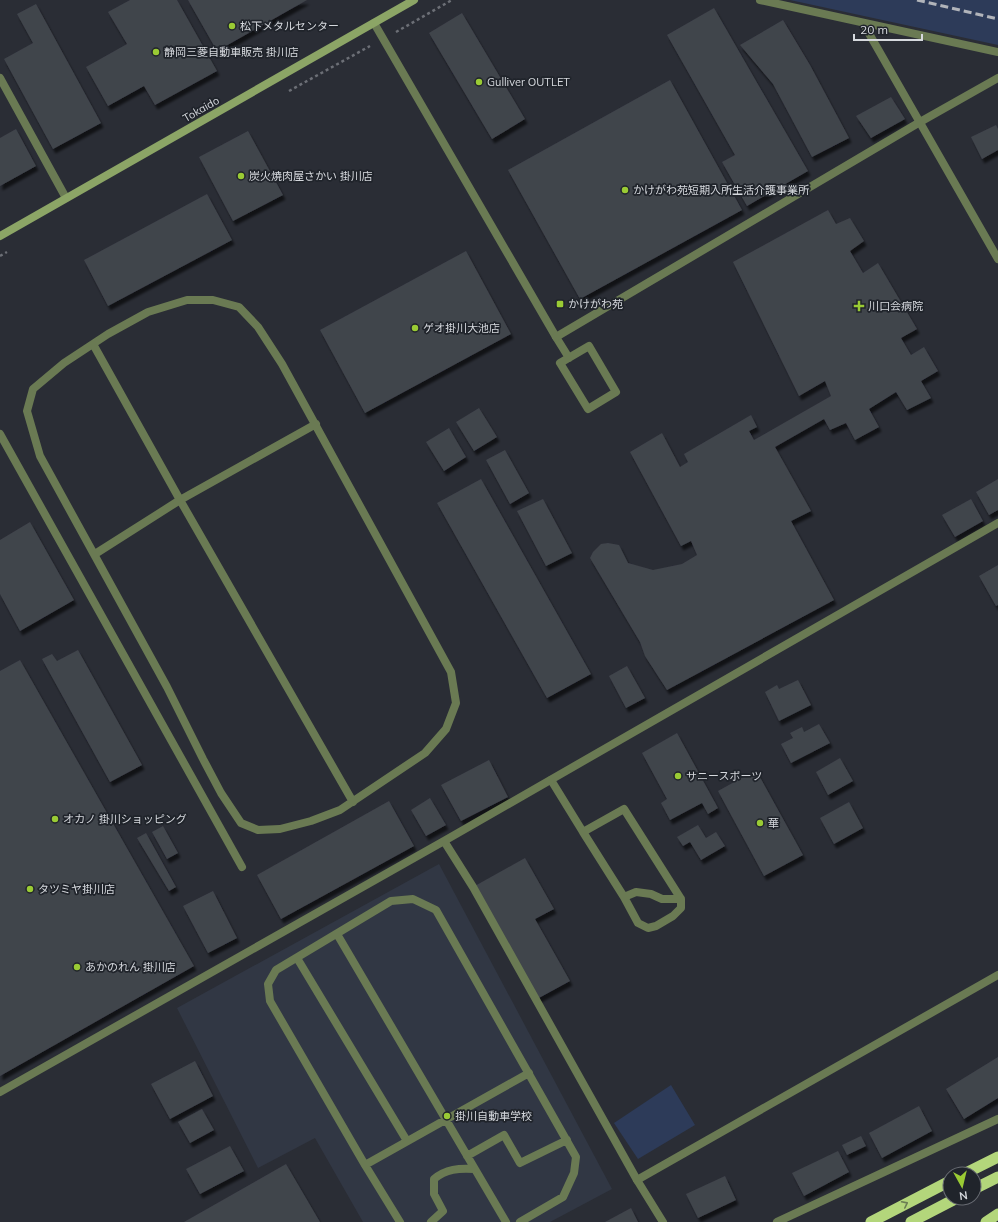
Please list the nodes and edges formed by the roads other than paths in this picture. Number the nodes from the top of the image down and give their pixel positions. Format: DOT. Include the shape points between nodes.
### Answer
graph roads {
  1 [pos="414,0"];
  2 [pos="760,0"];
  3 [pos="374,23"];
  4 [pos="863,23"];
  5 [pos="998,52"];
  6 [pos="0,78"];
  7 [pos="998,78"];
  8 [pos="920,122"];
  9 [pos="66,198"];
  10 [pos="0,236"];
  11 [pos="998,259"];
  12 [pos="556,337"];
  13 [pos="93,344"];
  14 [pos="569,358"];
  15 [pos="316,424"];
  16 [pos="0,434"];
  17 [pos="180,500"];
  18 [pos="998,523"];
  19 [pos="95,554"];
  20 [pos="551,780"];
  21 [pos="353,802"];
  22 [pos="583,832"];
  23 [pos="444,840"];
  24 [pos="242,867"];
  25 [pos="624,897"];
  26 [pos="681,899"];
  27 [pos="337,934"];
  28 [pos="297,958"];
  29 [pos="998,975"];
  30 [pos="529,1073"];
  31 [pos="0,1092"];
  32 [pos="998,1119"];
  33 [pos="446,1120"];
  34 [pos="567,1140"];
  35 [pos="407,1141"];
  36 [pos="467,1156"];
  37 [pos="998,1157"];
  38 [pos="365,1165"];
  39 [pos="980,1166"];
  40 [pos="474,1169"];
  41 [pos="998,1177"];
  42 [pos="638,1180"];
  43 [pos="942,1185"];
  44 [pos="982,1186"];
  45 [pos="942,1206"];
  46 [pos="998,1214"];
  47 [pos="400,1222"];
  48 [pos="431,1222"];
  49 [pos="506,1222"];
  50 [pos="520,1222"];
  51 [pos="663,1222"];
  52 [pos="777,1222"];
  53 [pos="871,1222"];
  54 [pos="911,1222"];
  55 [pos="986,1222"];
  1 -- 3 [label="main road, Tokaido"];
  2 -- 4 [label="street"];
  3 -- 9 [label="main road, Tokaido"];
  3 -- 12 [label="street"];
  4 -- 5 [label="street"];
  4 -- 8 [label="street"];
  6 -- 9 [label="street"];
  7 -- 8 [label="street"];
  8 -- 11 [label="street"];
  8 -- 12 [label="street"];
  9 -- 10 [label="main road, Tokaido"];
  12 -- 14 [label="street"];
  13 -- 15 [label="street" via="148,312 187,300 213,300 238,307 258,327"];
  13 -- 17 [label="street"];
  13 -- 19 [label="street" via="64,363 33,389 28,411 40,456"];
  14 -- 14 [label="street" via="589,346 616,392 588,409 560,363"];
  15 -- 17 [label="street"];
  15 -- 21 [label="street" via="450,672 456,703 446,729 425,753"];
  16 -- 24 [label="street"];
  17 -- 19 [label="street"];
  17 -- 21 [label="street"];
  18 -- 20 [label="street"];
  19 -- 21 [label="street" via="217,786 241,823 258,830 280,829 311,821"];
  20 -- 22 [label="street"];
  20 -- 23 [label="street"];
  22 -- 25 [label="street"];
  22 -- 26 [label="street" via="624,809"];
  23 -- 31 [label="street"];
  23 -- 42 [label="street"];
  25 -- 26 [label="street" via="636,892 662,899"];
  25 -- 26 [label="street" via="638,923 648,928 673,916 680,908"];
  27 -- 28 [label="street"];
  27 -- 30 [label="street" via="391,901 414,899 436,910"];
  27 -- 33 [label="street"];
  28 -- 35 [label="street"];
  28 -- 38 [label="street" via="276,970 268,984 270,1001"];
  29 -- 42 [label="street"];
  30 -- 33 [label="street"];
  30 -- 34 [label="street"];
  32 -- 52 [label="street"];
  33 -- 35 [label="street"];
  33 -- 36 [label="street"];
  34 -- 36 [label="street" via="520,1163 504,1135"];
  34 -- 50 [label="street" via="576,1157 574,1173 563,1197"];
  35 -- 38 [label="street"];
  36 -- 40 [label="street"];
  37 -- 39 [label="highway"];
  38 -- 47 [label="street"];
  40 -- 48 [label="street" via="448,1171 434,1180 434,1194 443,1212"];
  40 -- 49 [label="street"];
  41 -- 44 [label="highway"];
  42 -- 51 [label="street"];
  53 -- 43 [label="highway, one-way"];
  45 -- 54 [label="highway"];
  46 -- 55 [label="highway"];
}
